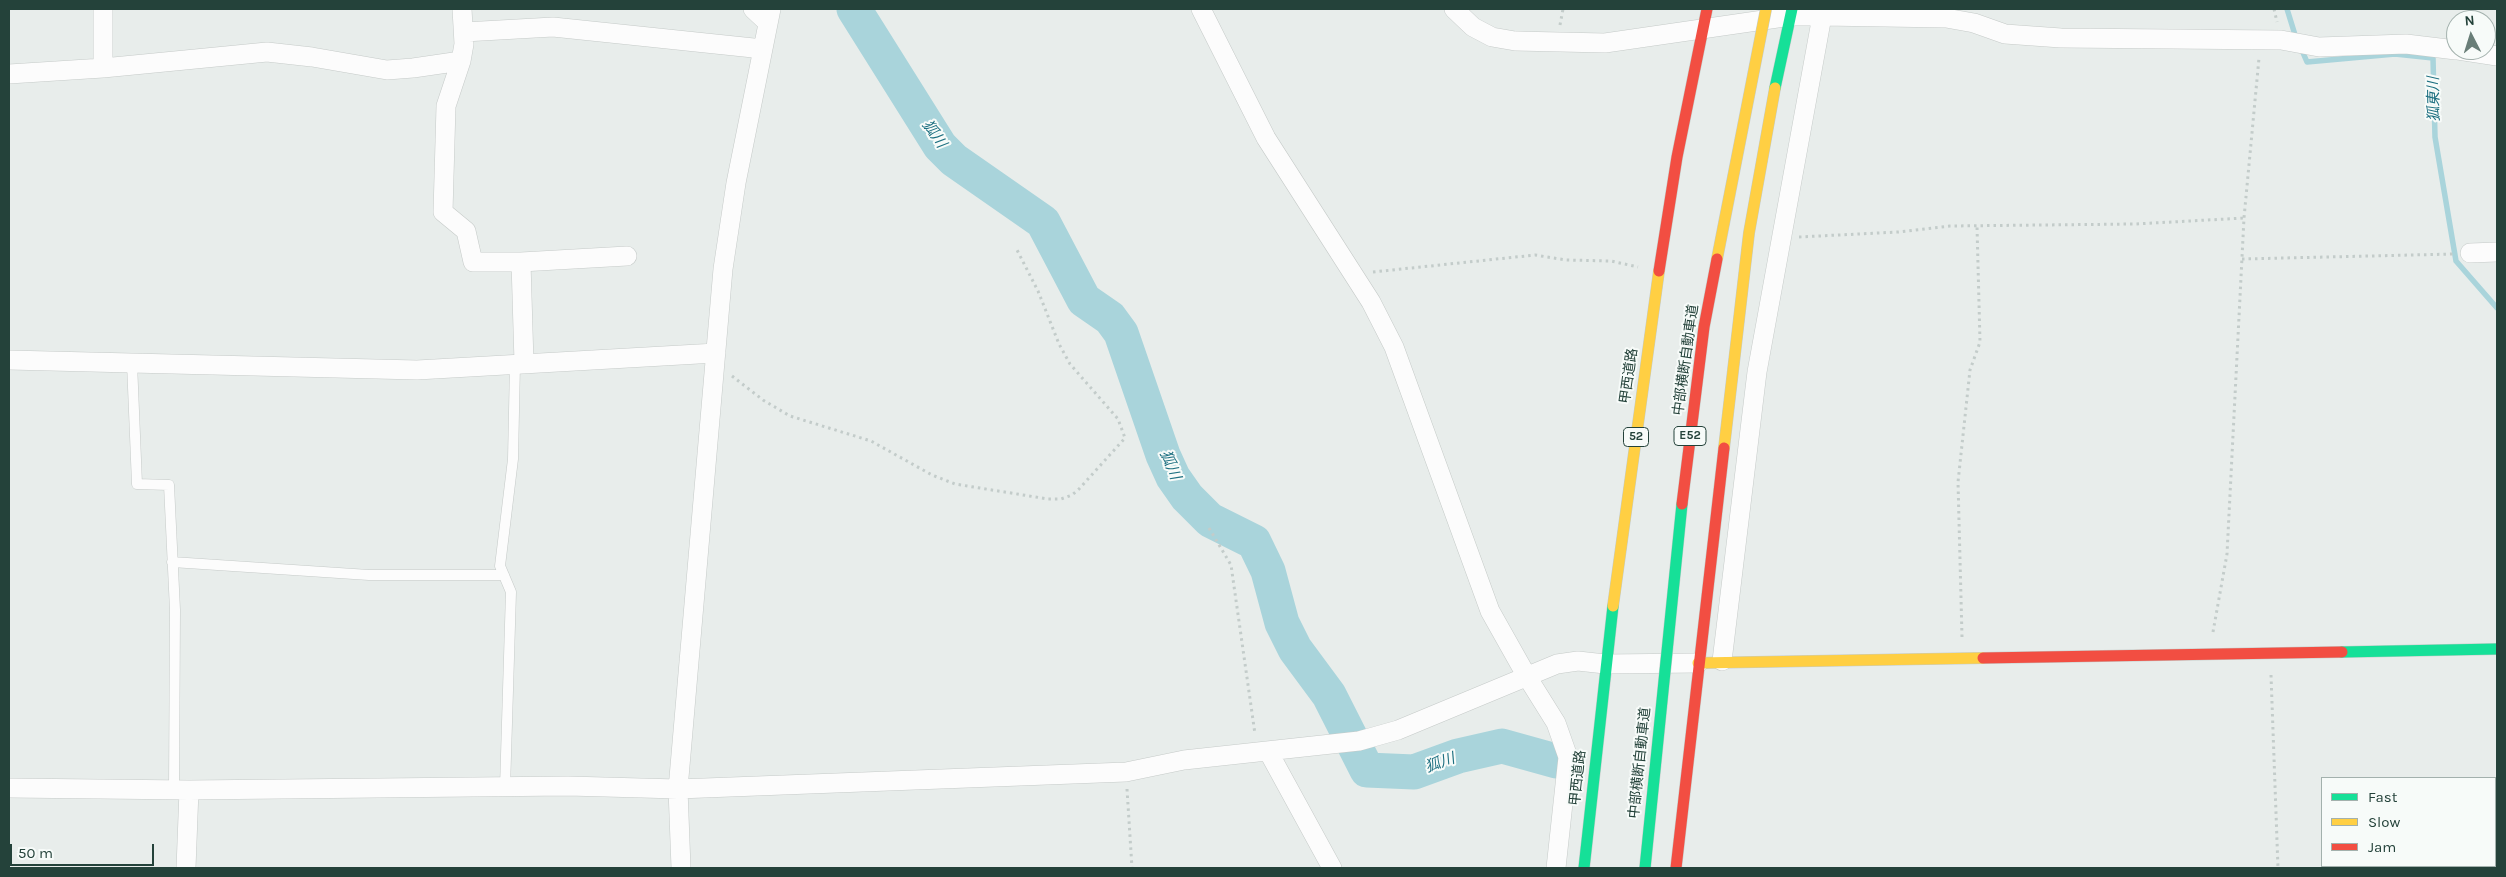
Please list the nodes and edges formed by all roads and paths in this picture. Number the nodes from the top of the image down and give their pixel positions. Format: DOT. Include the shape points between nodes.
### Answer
graph roads {
  1 [pos="104,9"];
  2 [pos="462,9"];
  3 [pos="753,9"];
  4 [pos="1201,9"];
  5 [pos="1454,9"];
  6 [pos="1707,9"];
  7 [pos="1766,9"];
  8 [pos="1792,12"];
  9 [pos="1822,16"];
  10 [pos="769,18"];
  11 [pos="1703,28"];
  12 [pos="464,32"];
  13 [pos="2261,40"];
  14 [pos="763,49"];
  15 [pos="2446,49"];
  16 [pos="461,61"];
  17 [pos="103,68"];
  18 [pos="9,74"];
  19 [pos="2244,218"];
  20 [pos="1977,226"];
  21 [pos="1781,238"];
  22 [pos="1016,248"];
  23 [pos="2497,252"];
  24 [pos="2470,253"];
  25 [pos="2445,254"];
  26 [pos="627,256"];
  27 [pos="2242,259"];
  28 [pos="521,262"];
  29 [pos="1659,271"];
  30 [pos="1353,273"];
  31 [pos="716,358"];
  32 [pos="9,360"];
  33 [pos="132,363"];
  34 [pos="519,364"];
  35 [pos="1210,528"];
  36 [pos="172,562"];
  37 [pos="504,575"];
  38 [pos="2497,650"];
  39 [pos="2270,652"];
  40 [pos="2209,653"];
  41 [pos="1963,657"];
  42 [pos="1722,661"];
  43 [pos="1698,663"];
  44 [pos="1604,664"];
  45 [pos="1526,675"];
  46 [pos="1263,752"];
  47 [pos="1126,772"];
  48 [pos="9,788"];
  49 [pos="505,788"];
  50 [pos="678,789"];
  51 [pos="181,790"];
  52 [pos="186,868"];
  53 [pos="681,868"];
  54 [pos="1132,868"];
  55 [pos="1332,868"];
  56 [pos="1556,868"];
  57 [pos="1584,868"];
  58 [pos="1645,868"];
  59 [pos="1676,868"];
  60 [pos="2278,868"];
  1 -- 17 [label="street"];
  2 -- 12 [label="street"];
  3 -- 10 [label="street"];
  4 -- 30 [label="street" via="1266,138"];
  5 -- 11 [label="street" via="1473,27 1492,37 1515,41 1605,43"];
  6 -- 11 [label="main road, 甲西道路 / 52"];
  7 -- 58 [label="main road, 中部横断自動車道 / E52, bridge" via="1704,327 1683,490"];
  8 -- 9 [label="street"];
  8 -- 11 [label="street"];
  8 -- 43 [label="main road" via="1768,119 1749,233"];
  9 -- 13 [label="street" via="1946,18 1974,23 2005,34 2061,38"];
  9 -- 21 [label="street"];
  10 -- 14 [label="street"];
  11 -- 29 [label="main road, 甲西道路 / 52"];
  12 -- 14 [label="street" via="553,27"];
  12 -- 16 [label="street"];
  13 -- 15 [label="street" via="2290,40 2319,47 2406,44"];
  13 -- 19 [label="path"];
  14 -- 31 [label="street" via="736,183 723,269"];
  16 -- 17 [label="street" via="387,70 267,52"];
  16 -- 28 [label="street" via="446,106 443,212 466,231 473,262"];
  17 -- 18 [label="street"];
  19 -- 20 [label="path" via="2135,224"];
  19 -- 27 [label="path"];
  20 -- 21 [label="path"];
  20 -- 41 [label="path" via="1980,342 1970,370 1958,482"];
  21 -- 42 [label="street" via="1757,372"];
  22 -- 31 [label="path" via="1070,364 1118,419 1125,438 1072,495 1048,499 948,481 932,475 871,441 790,416 763,400"];
  23 -- 24 [label="street"];
  25 -- 27 [label="path"];
  26 -- 28 [label="street"];
  27 -- 40 [label="path" via="2227,554"];
  28 -- 34 [label="street"];
  29 -- 30 [label="path" via="1611,261 1536,256"];
  29 -- 44 [label="main road, 甲西道路 / 52"];
  30 -- 45 [label="street" via="1394,348 1490,611"];
  31 -- 34 [label="street"];
  31 -- 50 [label="street"];
  32 -- 33 [label="street"];
  33 -- 34 [label="street" via="417,370"];
  33 -- 36 [label="lane" via="137,484 169,485"];
  34 -- 37 [label="lane" via="513,459 500,566"];
  35 -- 46 [label="path" via="1231,565"];
  36 -- 37 [label="lane" via="369,575"];
  36 -- 51 [label="lane"];
  37 -- 49 [label="lane" via="511,592"];
  38 -- 39 [label="main road"];
  39 -- 40 [label="main road"];
  39 -- 60 [label="path"];
  40 -- 41 [label="main road"];
  41 -- 42 [label="main road"];
  42 -- 43 [label="main road"];
  43 -- 44 [label="street"];
  43 -- 59 [label="main road"];
  44 -- 45 [label="street" via="1578,661 1557,664"];
  44 -- 57 [label="main road, 甲西道路 / 52"];
  45 -- 46 [label="street" via="1398,730 1359,741"];
  45 -- 56 [label="street" via="1556,723 1568,757"];
  46 -- 47 [label="street" via="1184,760"];
  46 -- 55 [label="street"];
  47 -- 50 [label="street"];
  47 -- 54 [label="path"];
  48 -- 51 [label="street"];
  49 -- 50 [label="street"];
  49 -- 51 [label="street"];
  50 -- 53 [label="street"];
  51 -- 52 [label="street"];
}
